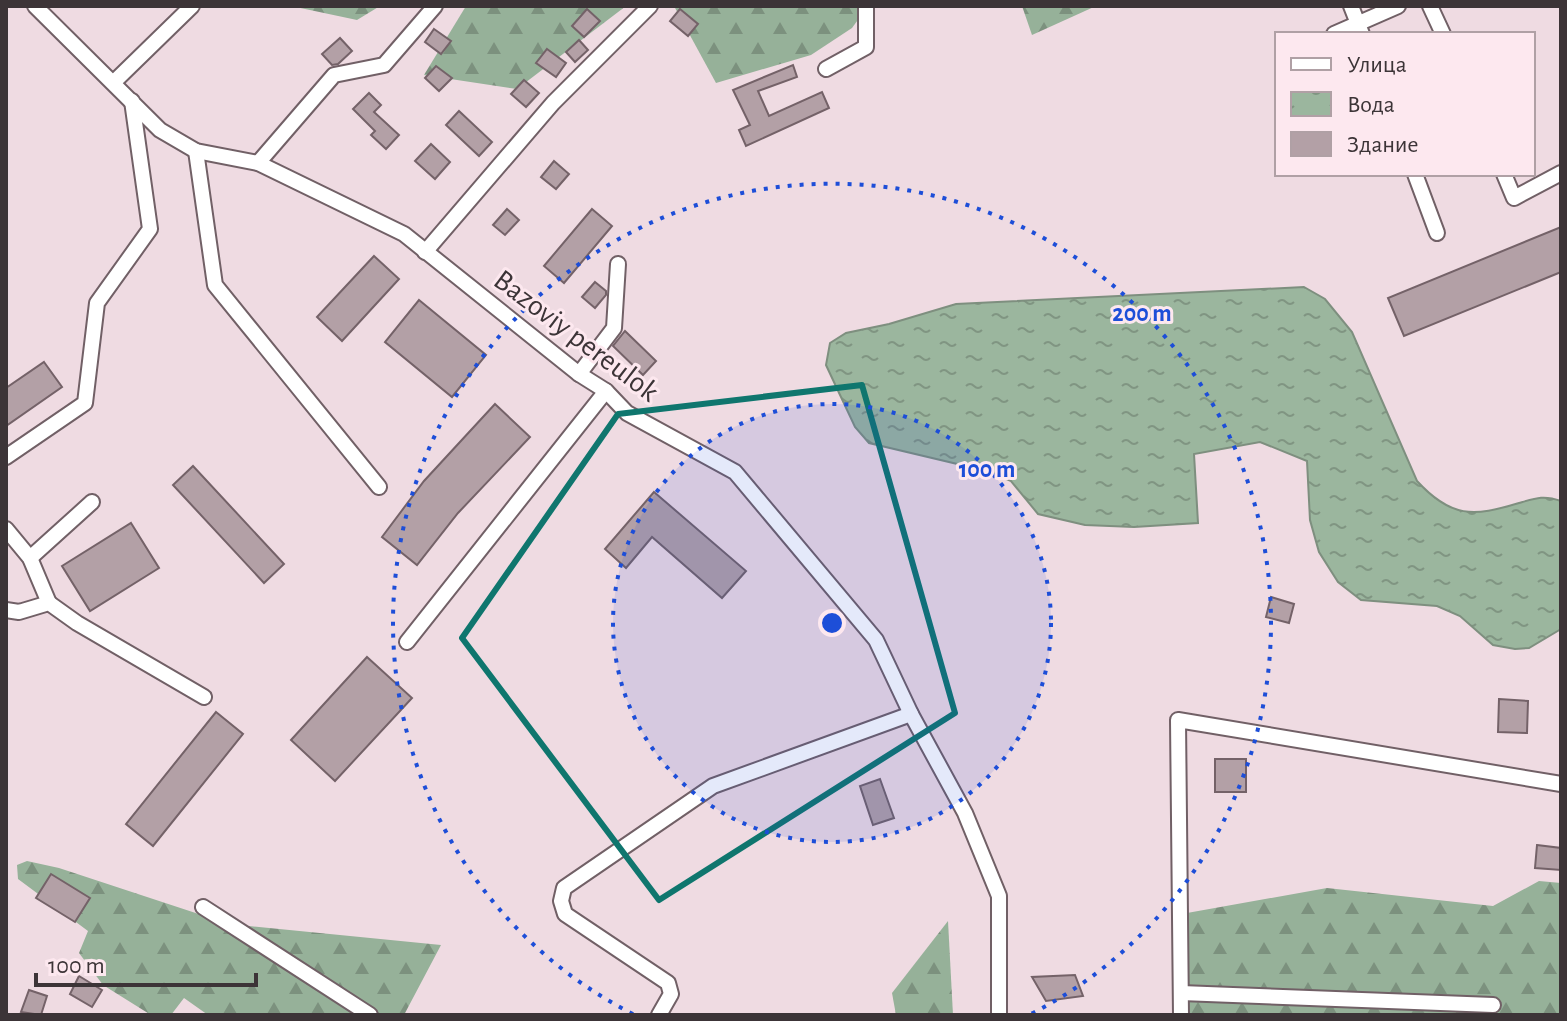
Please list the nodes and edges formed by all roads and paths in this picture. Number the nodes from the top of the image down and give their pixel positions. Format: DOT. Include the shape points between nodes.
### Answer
graph roads {
  1 [pos="35,6"];
  2 [pos="192,6"];
  3 [pos="435,6"];
  4 [pos="650,6"];
  5 [pos="866,6"];
  6 [pos="1351,6"];
  7 [pos="1398,6"];
  8 [pos="1430,6"];
  9 [pos="1360,29"];
  10 [pos="1442,32"];
  11 [pos="826,69"];
  12 [pos="114,82"];
  13 [pos="132,101"];
  14 [pos="196,151"];
  15 [pos="258,163"];
  16 [pos="1561,173"];
  17 [pos="1416,176"];
  18 [pos="1505,176"];
  19 [pos="1437,233"];
  20 [pos="425,252"];
  21 [pos="618,264"];
  22 [pos="579,374"];
  23 [pos="606,391"];
  24 [pos="6,457"];
  25 [pos="379,487"];
  26 [pos="92,502"];
  27 [pos="6,529"];
  28 [pos="30,558"];
  29 [pos="49,603"];
  30 [pos="6,610"];
  31 [pos="407,642"];
  32 [pos="204,697"];
  33 [pos="911,714"];
  34 [pos="1561,784"];
  35 [pos="203,907"];
  36 [pos="1181,993"];
  37 [pos="1493,1005"];
  38 [pos="370,1015"];
  39 [pos="659,1015"];
  40 [pos="999,1015"];
  41 [pos="1181,1015"];
  1 -- 12 [label="street, Bazoviy pereulok"];
  2 -- 12 [label="street"];
  3 -- 15 [label="street" via="384,65 334,75"];
  4 -- 20 [label="street" via="553,103"];
  5 -- 11 [label="street" via="866,47"];
  6 -- 9 [label="street"];
  7 -- 9 [label="street"];
  8 -- 10 [label="street"];
  12 -- 13 [label="street, Bazoviy pereulok"];
  13 -- 14 [label="street, Bazoviy pereulok" via="160,130"];
  13 -- 24 [label="street" via="150,229 97,303 85,403"];
  14 -- 15 [label="street, Bazoviy pereulok"];
  14 -- 25 [label="street" via="215,285"];
  15 -- 20 [label="street, Bazoviy pereulok" via="404,234"];
  16 -- 18 [label="street" via="1514,198"];
  17 -- 19 [label="street"];
  20 -- 22 [label="street, Bazoviy pereulok"];
  21 -- 22 [label="street" via="614,328"];
  22 -- 23 [label="street, Bazoviy pereulok"];
  23 -- 31 [label="street"];
  23 -- 33 [label="street, Bazoviy pereulok" via="627,413 735,472 876,640"];
  26 -- 28 [label="street"];
  27 -- 28 [label="street"];
  28 -- 29 [label="street"];
  29 -- 30 [label="street" via="19,612"];
  29 -- 32 [label="street"];
  33 -- 39 [label="street" via="713,786 564,888 565,914 668,983 671,994"];
  33 -- 40 [label="street, Bazoviy pereulok" via="965,813 999,896"];
  34 -- 36 [label="street" via="1178,720"];
  35 -- 38 [label="street"];
  36 -- 37 [label="street"];
  36 -- 41 [label="street"];
}
